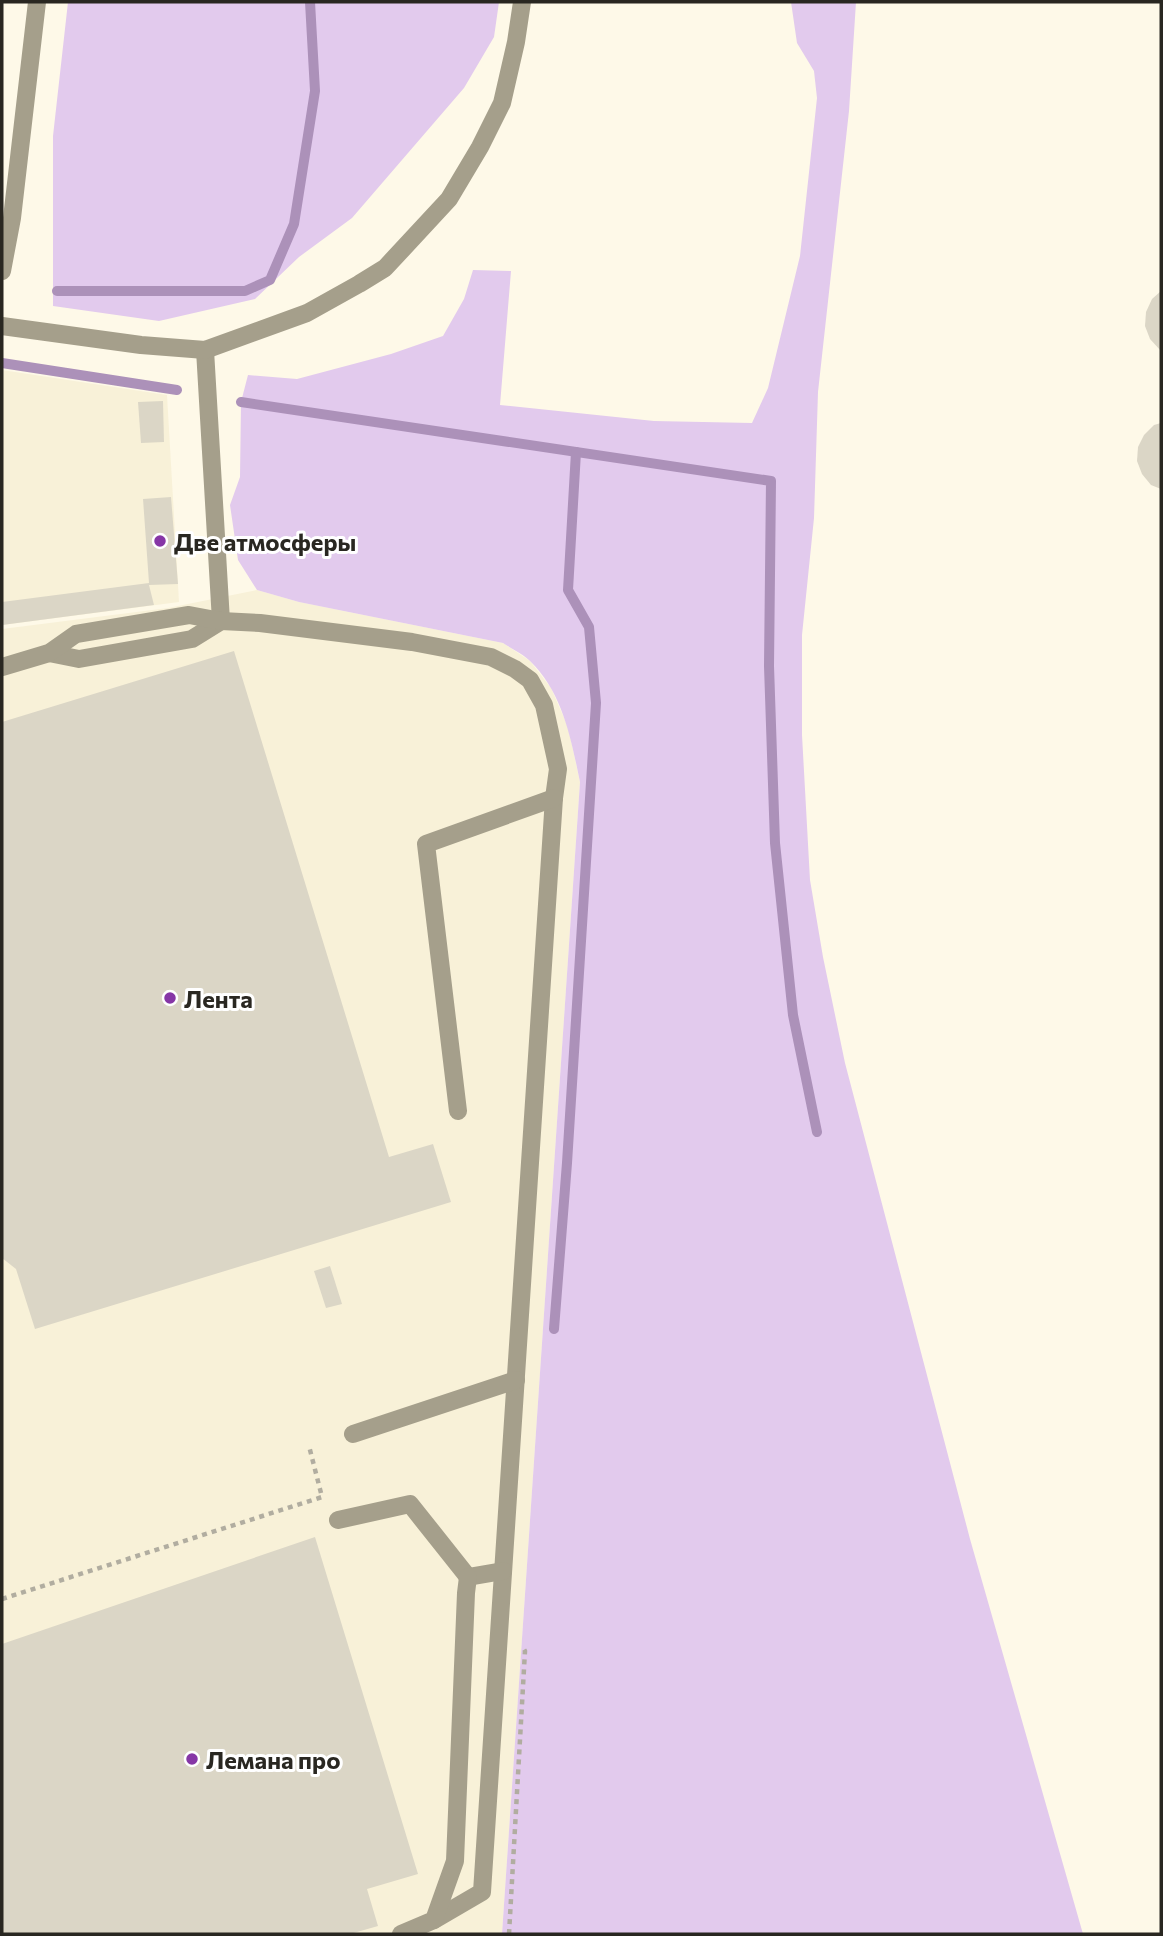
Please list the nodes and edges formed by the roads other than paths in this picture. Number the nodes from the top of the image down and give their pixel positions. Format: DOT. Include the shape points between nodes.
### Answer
graph roads {
  1 [pos="32,2"];
  2 [pos="522,2"];
  3 [pos="2,271"];
  4 [pos="2,326"];
  5 [pos="205,350"];
  6 [pos="221,621"];
  7 [pos="49,653"];
  8 [pos="2,667"];
  9 [pos="554,797"];
  10 [pos="458,1111"];
  11 [pos="516,1380"];
  12 [pos="353,1434"];
  13 [pos="338,1520"];
  14 [pos="503,1571"];
  15 [pos="468,1577"];
  16 [pos="434,1920"];
  17 [pos="401,1934"];
  1 -- 3 [label="street" via="12,218"];
  2 -- 5 [label="street" via="502,103 449,200 385,268 359,284 307,313"];
  4 -- 5 [label="street"];
  5 -- 6 [label="street"];
  6 -- 7 [label="street" via="192,639 79,659"];
  6 -- 7 [label="street" via="189,615 76,634"];
  6 -- 9 [label="street" via="412,642 491,657 515,668 530,680 544,705 558,769"];
  7 -- 8 [label="street"];
  9 -- 10 [label="street" via="425,844"];
  9 -- 11 [label="street"];
  11 -- 12 [label="street"];
  11 -- 14 [label="street"];
  13 -- 15 [label="street" via="410,1504"];
  14 -- 15 [label="street"];
  14 -- 16 [label="street" via="482,1892"];
  15 -- 16 [label="street" via="455,1861"];
  16 -- 17 [label="street"];
}
